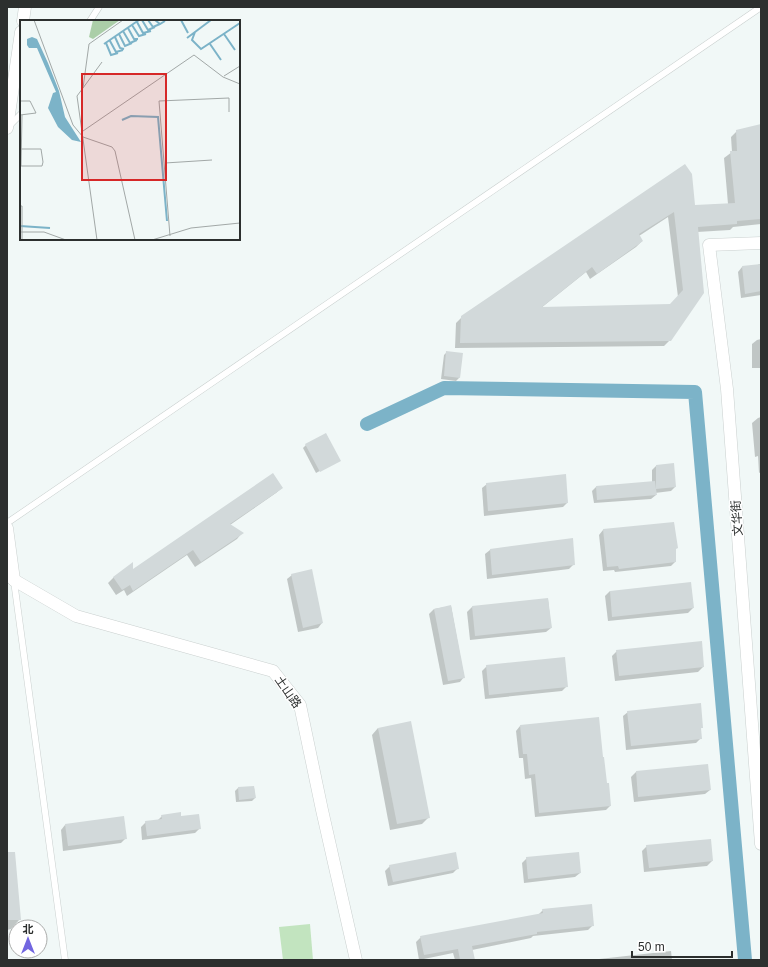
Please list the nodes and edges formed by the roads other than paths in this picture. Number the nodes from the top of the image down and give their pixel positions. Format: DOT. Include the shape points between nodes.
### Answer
graph roads {
  1 [pos="25,7"];
  2 [pos="100,7"];
  3 [pos="761,8"];
  4 [pos="23,20"];
  5 [pos="91,20"];
  6 [pos="20,39"];
  7 [pos="20,115"];
  8 [pos="7,128"];
  9 [pos="761,243"];
  10 [pos="7,523"];
  11 [pos="7,528"];
  12 [pos="11,576"];
  13 [pos="760,814"];
  14 [pos="761,844"];
  15 [pos="65,960"];
  16 [pos="356,960"];
  1 -- 4 [label="street"];
  2 -- 5 [label="lane"];
  3 -- 10 [label="lane"];
  6 -- 8 [label="street"];
  7 -- 8 [label="lane"];
  9 -- 13 [label="street, 文华街" via="709,245 727,389"];
  11 -- 12 [label="street"];
  12 -- 15 [label="lane"];
  12 -- 16 [label="street, 土山路" via="76,616 273,671 300,705"];
  13 -- 14 [label="street, 文华街"];
}
